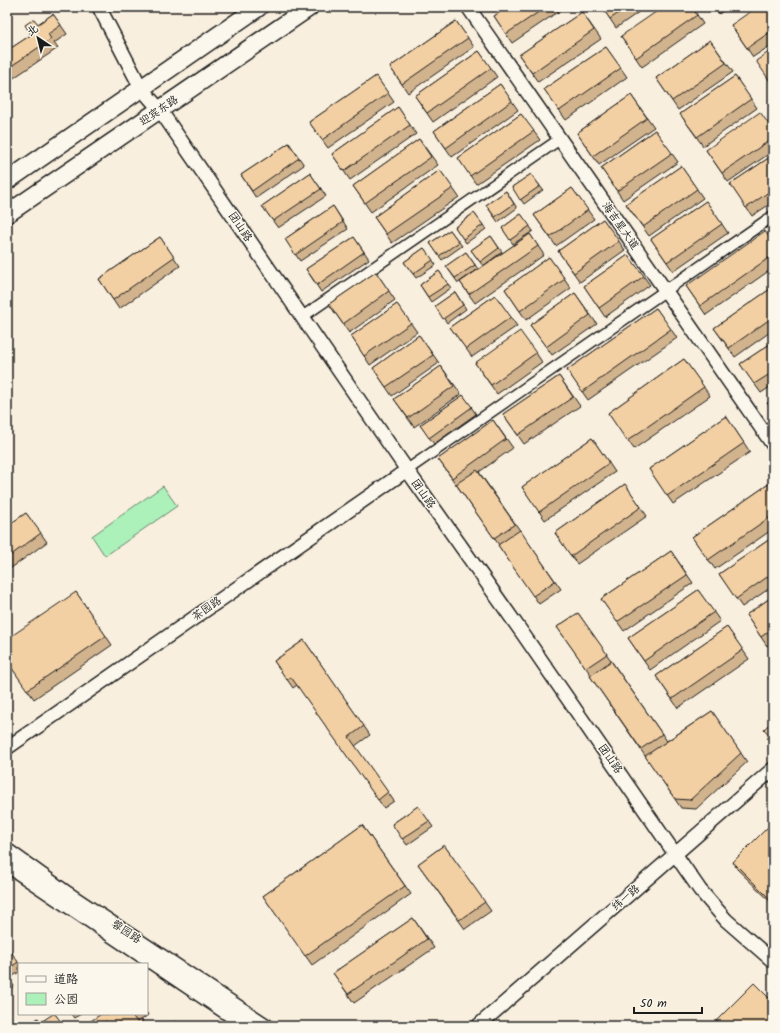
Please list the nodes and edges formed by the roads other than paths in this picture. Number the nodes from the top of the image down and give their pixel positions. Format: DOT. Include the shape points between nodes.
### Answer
graph roads {
  1 [pos="100,7"];
  2 [pos="259,7"];
  3 [pos="310,7"];
  4 [pos="468,7"];
  5 [pos="141,88"];
  6 [pos="160,110"];
  7 [pos="560,139"];
  8 [pos="7,181"];
  9 [pos="7,214"];
  10 [pos="773,216"];
  11 [pos="666,291"];
  12 [pos="302,317"];
  13 [pos="773,444"];
  14 [pos="407,470"];
  15 [pos="7,748"];
  16 [pos="773,769"];
  17 [pos="7,850"];
  18 [pos="676,855"];
  19 [pos="7,865"];
  20 [pos="773,961"];
  21 [pos="246,1026"];
  22 [pos="267,1026"];
  23 [pos="478,1026"];
  1 -- 5 [label="street, 团山路"];
  2 -- 5 [label="highway"];
  3 -- 6 [label="highway, 迎宾东路"];
  4 -- 7 [label="street, 海吉星大道"];
  5 -- 6 [label="street, 团山路"];
  5 -- 8 [label="highway"];
  6 -- 9 [label="highway, 迎宾东路"];
  6 -- 12 [label="street, 团山路"];
  7 -- 11 [label="street, 海吉星大道"];
  7 -- 12 [label="street"];
  10 -- 11 [label="street"];
  11 -- 13 [label="street, 海吉星大道"];
  11 -- 14 [label="street"];
  12 -- 14 [label="street, 团山路"];
  14 -- 15 [label="street, 茶园路"];
  14 -- 18 [label="street, 团山路"];
  16 -- 18 [label="street, 纬一路"];
  17 -- 22 [label="street, 蓉园路"];
  18 -- 20 [label="street, 团山路" via="700,890 726,920"];
  18 -- 23 [label="street, 纬一路"];
  19 -- 21 [label="street, 蓉园路"];
}
